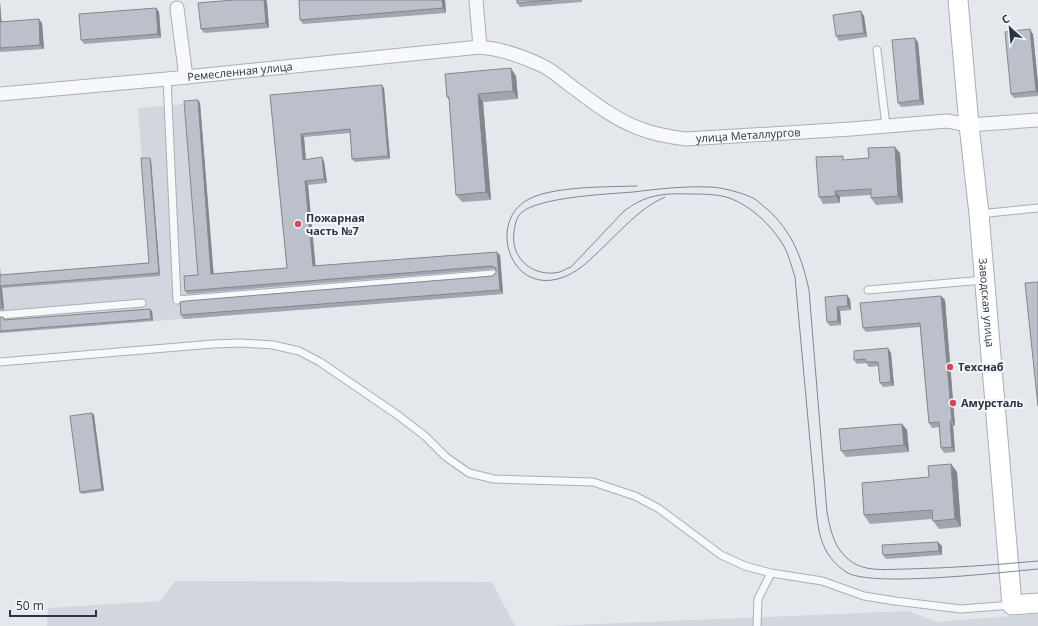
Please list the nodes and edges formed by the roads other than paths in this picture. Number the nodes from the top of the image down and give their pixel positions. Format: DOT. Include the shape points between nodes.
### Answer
graph roads {
  1 [pos="476,0"];
  2 [pos="958,0"];
  3 [pos="177,8"];
  4 [pos="480,47"];
  5 [pos="877,50"];
  6 [pos="186,78"];
  7 [pos="168,79"];
  8 [pos="0,94"];
  9 [pos="1038,120"];
  10 [pos="969,125"];
  11 [pos="886,126"];
  12 [pos="1038,208"];
  13 [pos="979,214"];
  14 [pos="494,274"];
  15 [pos="984,280"];
  16 [pos="868,290"];
  17 [pos="142,303"];
  18 [pos="0,315"];
  19 [pos="0,362"];
  20 [pos="771,573"];
  21 [pos="1038,602"];
  22 [pos="1012,605"];
  23 [pos="757,626"];
  1 -- 4 [label="street"];
  2 -- 10 [label="street, Заводская улица"];
  3 -- 6 [label="street"];
  4 -- 6 [label="street, Ремесленная улица"];
  4 -- 11 [label="street, улица Металлургов" via="498,49 541,65 598,106 640,129 661,136 686,138"];
  5 -- 11 [label="lane"];
  6 -- 7 [label="street, Ремесленная улица"];
  7 -- 8 [label="street, Ремесленная улица"];
  7 -- 14 [label="lane" via="177,300"];
  9 -- 10 [label="street, улица Металлургов"];
  10 -- 11 [label="street, улица Металлургов" via="947,121"];
  10 -- 13 [label="street, Заводская улица"];
  12 -- 13 [label="lane"];
  13 -- 15 [label="street, Заводская улица"];
  15 -- 16 [label="lane"];
  15 -- 22 [label="street, Заводская улица"];
  17 -- 18 [label="lane"];
  19 -- 20 [label="lane" via="213,344 273,345 299,351 320,362 399,416 446,457 469,473 494,479 593,482 634,496 658,508 721,555 745,566"];
  20 -- 22 [label="lane" via="822,581 864,596 895,601 961,609"];
  20 -- 23 [label="lane" via="758,599"];
  21 -- 22 [label="street"];
}
